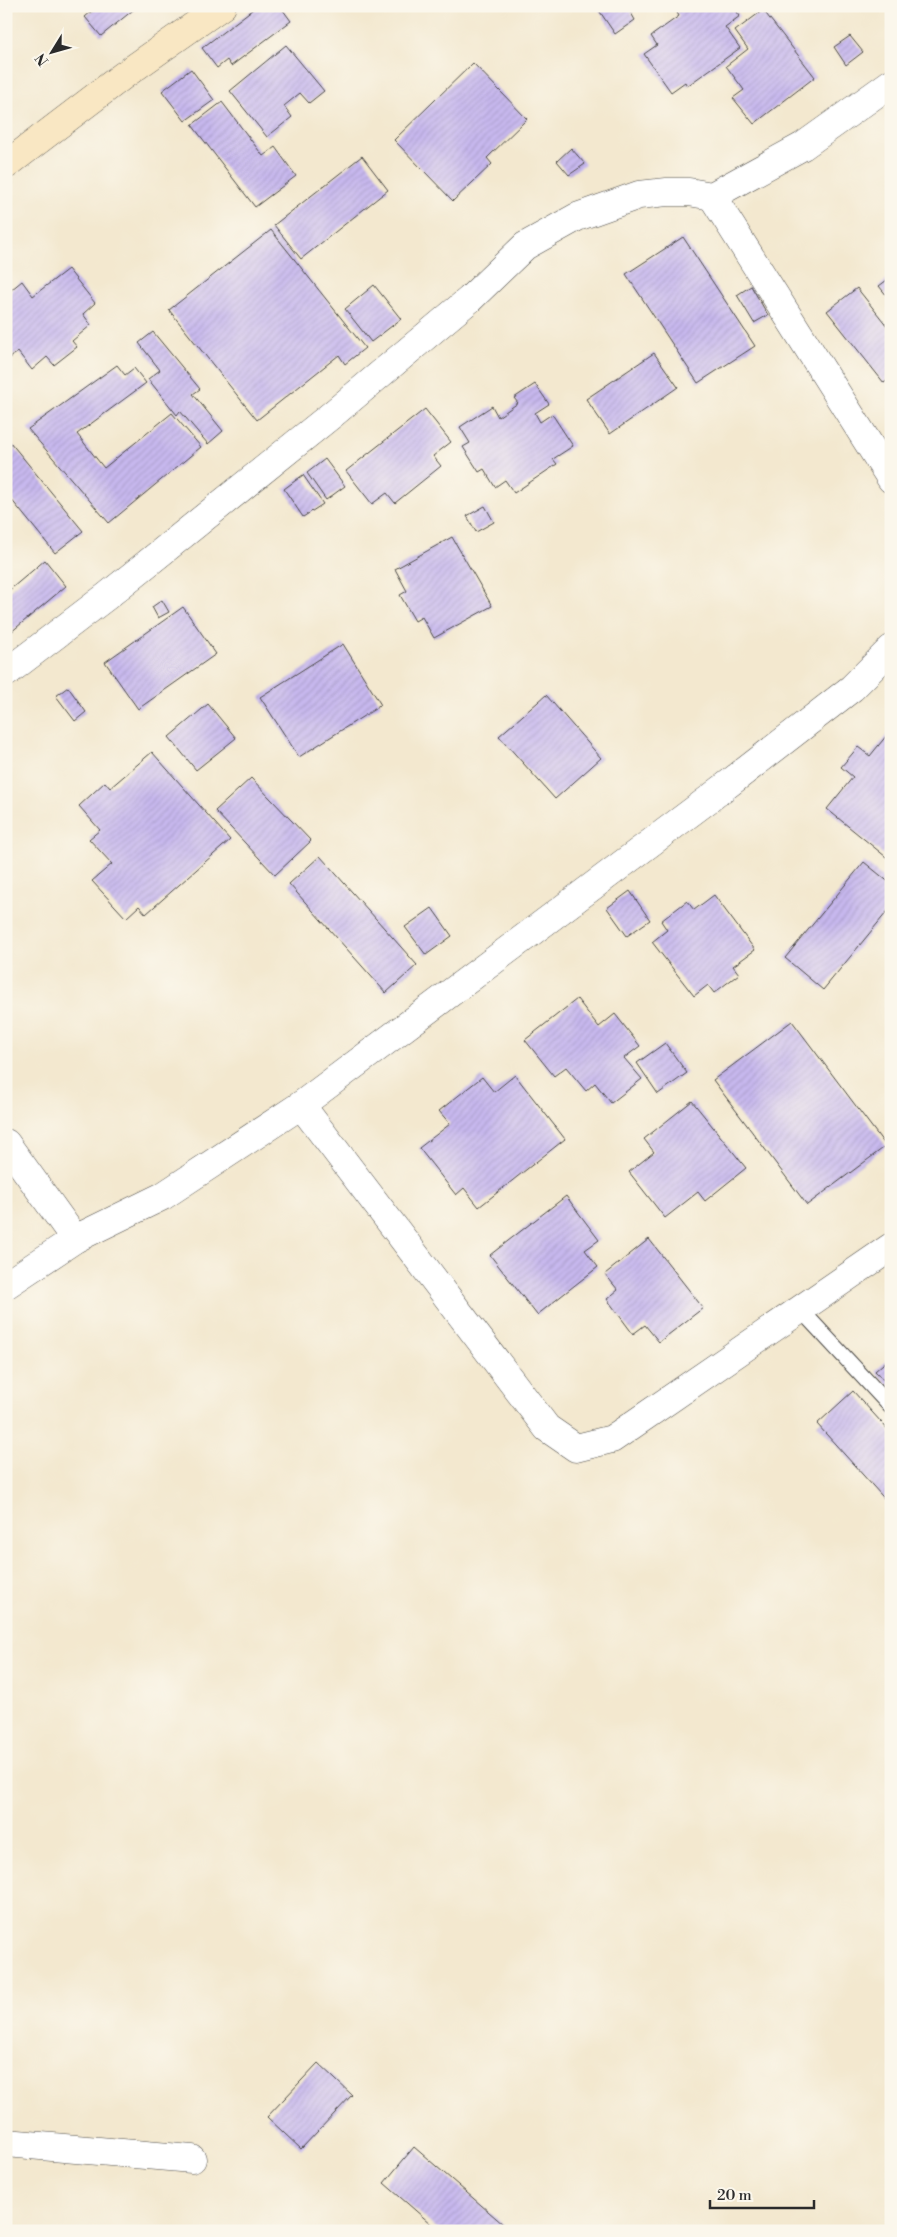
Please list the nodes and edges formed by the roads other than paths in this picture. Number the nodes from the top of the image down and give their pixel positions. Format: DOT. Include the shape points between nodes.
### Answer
graph roads {
  1 [pos="222,6"];
  2 [pos="891,82"];
  3 [pos="6,165"];
  4 [pos="712,196"];
  5 [pos="891,479"];
  6 [pos="891,649"];
  7 [pos="6,673"];
  8 [pos="301,1105"];
  9 [pos="6,1143"];
  10 [pos="75,1239"];
  11 [pos="891,1247"];
  12 [pos="6,1285"];
  13 [pos="800,1309"];
  14 [pos="891,1407"];
  15 [pos="6,2142"];
  16 [pos="192,2159"];
  1 -- 3 [label="street" via="124,75"];
  2 -- 4 [label="street" via="802,146"];
  4 -- 5 [label="street"];
  4 -- 7 [label="street" via="689,192 639,195 577,218 525,246 470,299 334,413"];
  6 -- 8 [label="street" via="852,688 709,799"];
  8 -- 10 [label="street" via="163,1196"];
  8 -- 13 [label="street" via="547,1428 576,1448 612,1439"];
  9 -- 10 [label="street"];
  10 -- 12 [label="street"];
  11 -- 13 [label="street"];
  13 -- 14 [label="lane"];
  15 -- 16 [label="street"];
}
